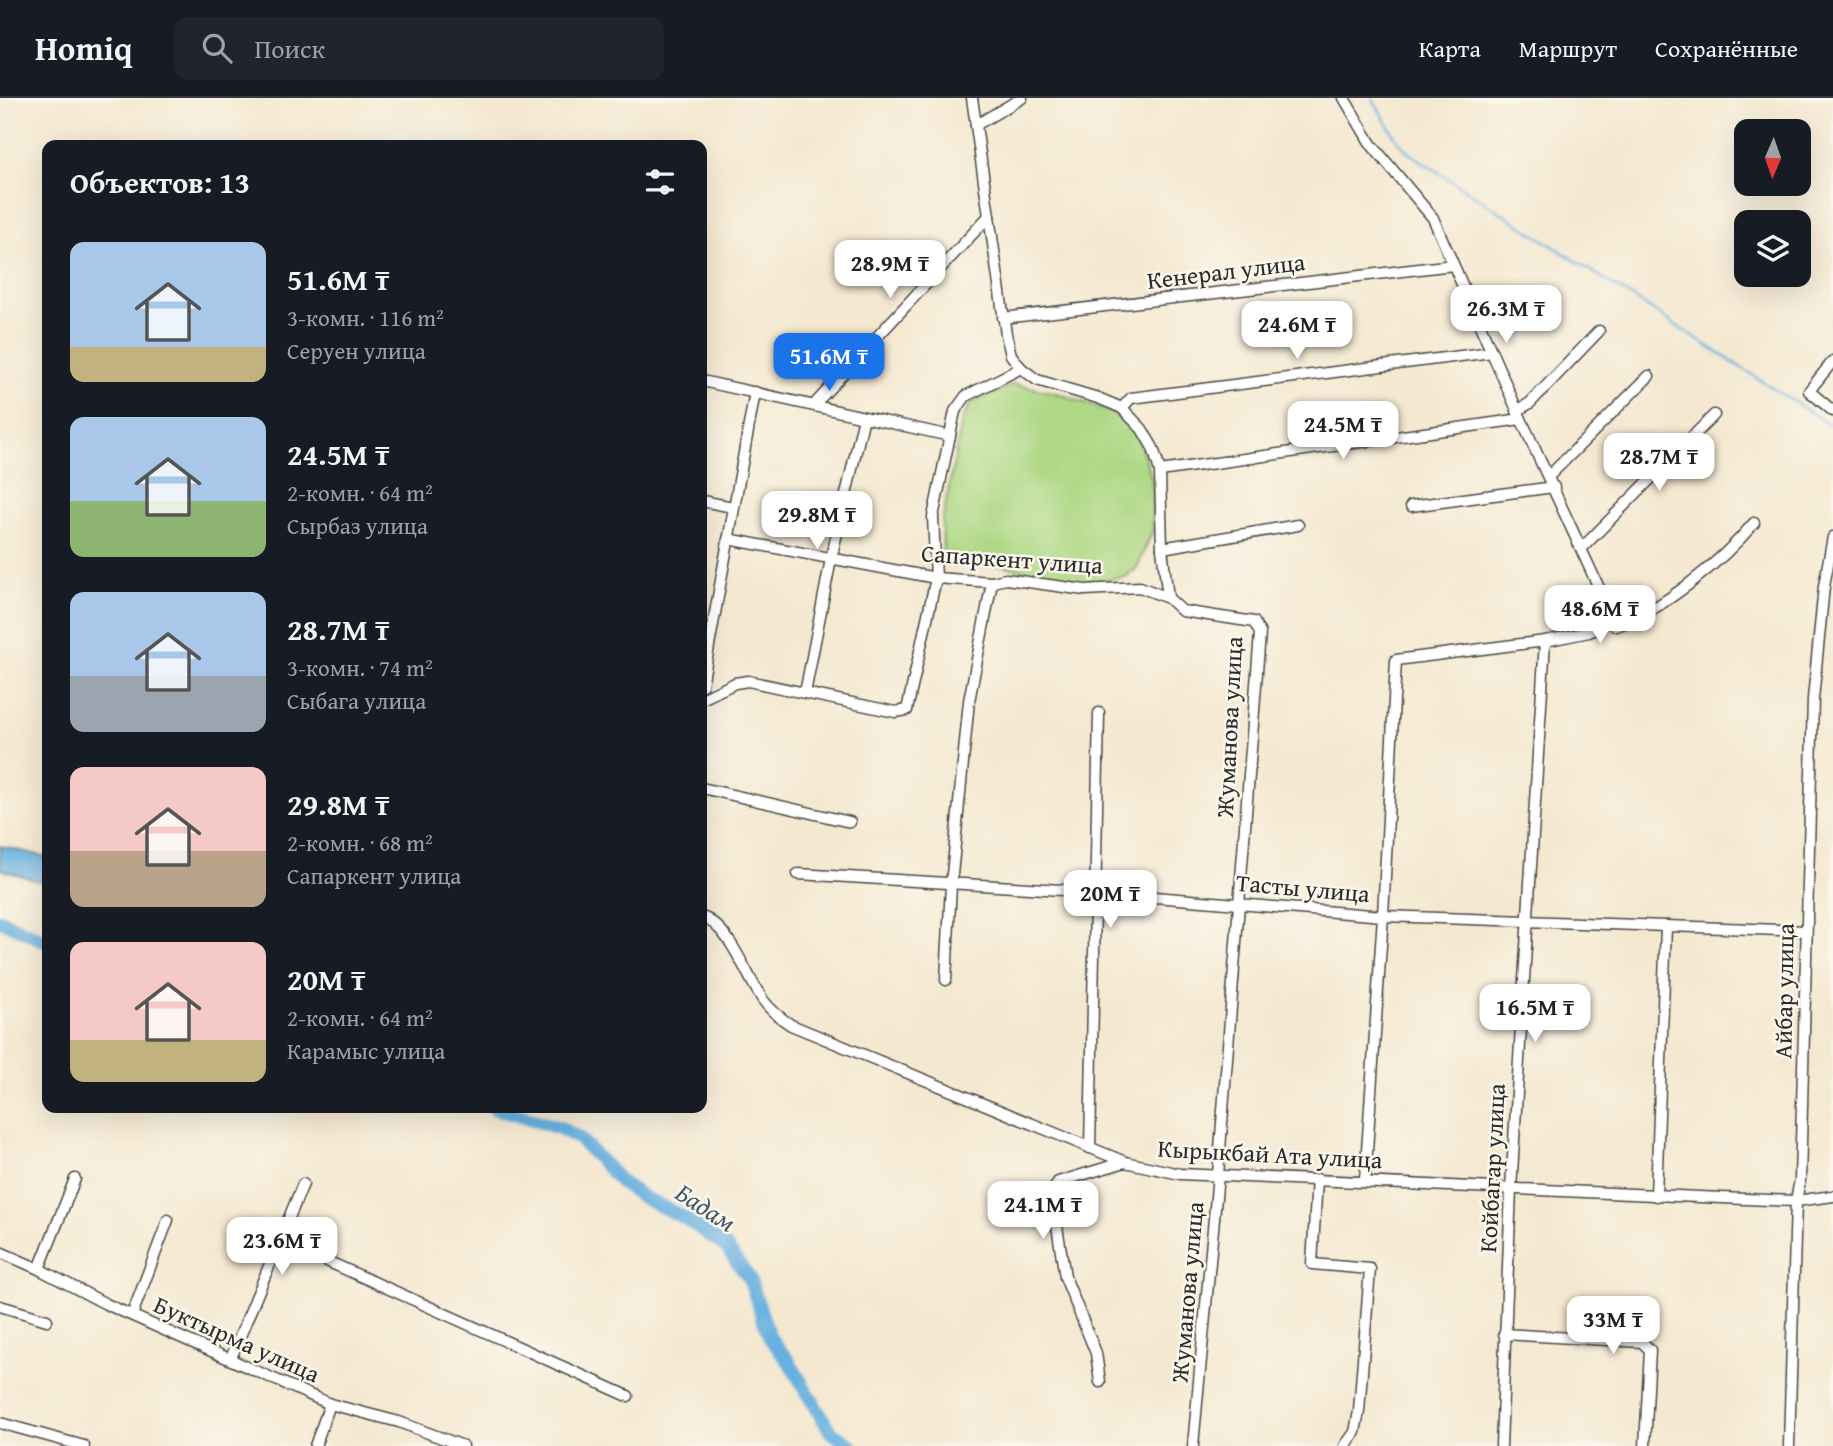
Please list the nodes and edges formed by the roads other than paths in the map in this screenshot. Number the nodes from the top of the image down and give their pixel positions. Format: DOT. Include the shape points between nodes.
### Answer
graph roads {
  1 [pos="972,98"];
  2 [pos="1022,98"];
  3 [pos="1344,98"];
  4 [pos="976,125"];
  5 [pos="989,216"];
  6 [pos="1453,265"];
  7 [pos="1003,318"];
  8 [pos="1599,331"];
  9 [pos="1492,352"];
  10 [pos="1833,361"];
  11 [pos="1021,368"];
  12 [pos="1649,376"];
  13 [pos="707,382"];
  14 [pos="755,392"];
  15 [pos="814,405"];
  16 [pos="1122,408"];
  17 [pos="1833,411"];
  18 [pos="1519,415"];
  19 [pos="1714,415"];
  20 [pos="864,416"];
  21 [pos="950,436"];
  22 [pos="1160,471"];
  23 [pos="1549,476"];
  24 [pos="1554,487"];
  25 [pos="707,502"];
  26 [pos="1411,506"];
  27 [pos="733,507"];
  28 [pos="1754,523"];
  29 [pos="1298,525"];
  30 [pos="1833,537"];
  31 [pos="728,539"];
  32 [pos="1162,548"];
  33 [pos="1582,548"];
  34 [pos="831,559"];
  35 [pos="936,578"];
  36 [pos="992,582"];
  37 [pos="1168,598"];
  38 [pos="707,616"];
  39 [pos="1606,619"];
  40 [pos="1545,641"];
  41 [pos="805,693"];
  42 [pos="707,697"];
  43 [pos="1099,713"];
  44 [pos="707,789"];
  45 [pos="850,822"];
  46 [pos="798,874"];
  47 [pos="951,885"];
  48 [pos="1095,892"];
  49 [pos="1238,904"];
  50 [pos="1383,916"];
  51 [pos="707,919"];
  52 [pos="1526,922"];
  53 [pos="1666,926"];
  54 [pos="1806,931"];
  55 [pos="946,980"];
  56 [pos="1090,1147"];
  57 [pos="1125,1162"];
  58 [pos="1218,1175"];
  59 [pos="75,1179"];
  60 [pos="1317,1179"];
  61 [pos="1365,1180"];
  62 [pos="303,1184"];
  63 [pos="1511,1189"];
  64 [pos="1656,1196"];
  65 [pos="1833,1196"];
  66 [pos="1797,1201"];
  67 [pos="169,1220"];
  68 [pos="280,1240"];
  69 [pos="0,1252"];
  70 [pos="39,1269"];
  71 [pos="0,1306"];
  72 [pos="132,1315"];
  73 [pos="47,1320"];
  74 [pos="1504,1334"];
  75 [pos="231,1358"];
  76 [pos="1100,1382"];
  77 [pos="628,1396"];
  78 [pos="330,1404"];
  79 [pos="0,1423"];
  80 [pos="84,1446"];
  81 [pos="315,1446"];
  82 [pos="463,1446"];
  83 [pos="1193,1446"];
  84 [pos="1345,1446"];
  85 [pos="1500,1446"];
  86 [pos="1644,1446"];
  87 [pos="1789,1446"];
  1 -- 4 [label="street"];
  2 -- 4 [label="street"];
  3 -- 6 [label="street" via="1371,144 1433,218"];
  4 -- 5 [label="street"];
  5 -- 7 [label="street"];
  5 -- 15 [label="street"];
  6 -- 7 [label="street, Кенерал улица"];
  6 -- 9 [label="street"];
  7 -- 11 [label="street" via="1011,355"];
  8 -- 18 [label="street"];
  9 -- 16 [label="street" via="1131,398"];
  9 -- 18 [label="street"];
  10 -- 17 [label="street" via="1809,391"];
  11 -- 16 [label="street" via="1037,380"];
  11 -- 21 [label="street" via="966,396 956,411"];
  12 -- 23 [label="street"];
  13 -- 14 [label="street"];
  14 -- 15 [label="street"];
  14 -- 27 [label="street"];
  15 -- 20 [label="street"];
  16 -- 22 [label="street" via="1142,429"];
  18 -- 22 [label="street"];
  18 -- 23 [label="street"];
  19 -- 33 [label="street"];
  20 -- 21 [label="street"];
  20 -- 34 [label="street"];
  21 -- 35 [label="street" via="933,517"];
  22 -- 32 [label="street"];
  23 -- 24 [label="street"];
  24 -- 26 [label="street"];
  24 -- 33 [label="street"];
  25 -- 27 [label="street"];
  27 -- 31 [label="street"];
  28 -- 39 [label="street" via="1736,545 1658,607 1616,626"];
  29 -- 32 [label="street"];
  30 -- 54 [label="street, Айбар улица" via="1813,699"];
  31 -- 34 [label="street, Сапаркент улица"];
  31 -- 38 [label="street"];
  32 -- 37 [label="street"];
  33 -- 39 [label="street" via="1605,601"];
  34 -- 35 [label="street, Сапаркент улица"];
  34 -- 41 [label="street"];
  35 -- 36 [label="street, Сапаркент улица"];
  35 -- 41 [label="street" via="907,710 895,712"];
  36 -- 37 [label="street, Сапаркент улица" via="1006,579 1086,590 1140,587"];
  36 -- 47 [label="street" via="970,701"];
  37 -- 49 [label="street, Жуманова улица" via="1182,611 1254,622 1260,633"];
  39 -- 40 [label="street" via="1589,632"];
  40 -- 50 [label="street" via="1396,660"];
  40 -- 52 [label="street, Койбагар улица"];
  41 -- 42 [label="street" via="748,681"];
  43 -- 48 [label="street"];
  44 -- 45 [label="street"];
  46 -- 47 [label="street, Тасты улица"];
  47 -- 48 [label="street, Тасты улица"];
  47 -- 55 [label="street"];
  48 -- 49 [label="street, Тасты улица"];
  48 -- 56 [label="street"];
  49 -- 50 [label="street, Тасты улица"];
  49 -- 58 [label="street, Жуманова улица"];
  50 -- 52 [label="street, Тасты улица"];
  50 -- 61 [label="street"];
  51 -- 56 [label="street, Кырыкбай Ата улица" via="724,933 762,998 791,1025"];
  52 -- 53 [label="street, Тасты улица"];
  52 -- 63 [label="street, Койбагар улица"];
  53 -- 54 [label="street, Тасты улица"];
  53 -- 64 [label="street"];
  54 -- 66 [label="street, Айбар улица"];
  56 -- 57 [label="street, Кырыкбай Ата улица"];
  57 -- 58 [label="street, Кырыкбай Ата улица" via="1180,1174"];
  57 -- 76 [label="street" via="1058,1182 1052,1194 1065,1277 1096,1353"];
  58 -- 60 [label="street, Кырыкбай Ата улица"];
  58 -- 83 [label="street, Жуманова улица"];
  59 -- 70 [label="street"];
  60 -- 61 [label="street, Кырыкбай Ата улица"];
  60 -- 84 [label="street" via="1312,1264 1370,1269 1359,1411 1355,1432"];
  61 -- 63 [label="street, Кырыкбай Ата улица"];
  62 -- 68 [label="street"];
  63 -- 64 [label="street, Кырыкбай Ата улица"];
  63 -- 74 [label="street, Койбагар улица"];
  64 -- 66 [label="street, Кырыкбай Ата улица"];
  65 -- 66 [label="street, Кырыкбай Ата улица"];
  66 -- 87 [label="street, Айбар улица"];
  67 -- 72 [label="street"];
  68 -- 75 [label="street"];
  68 -- 77 [label="street"];
  69 -- 70 [label="street, Буктырма улица"];
  70 -- 72 [label="street, Буктырма улица"];
  71 -- 73 [label="street"];
  72 -- 75 [label="street, Буктырма улица"];
  74 -- 85 [label="street, Койбагар улица"];
  74 -- 86 [label="street" via="1642,1342 1650,1350"];
  75 -- 78 [label="street, Буктырма улица"];
  78 -- 81 [label="street"];
  78 -- 82 [label="street, Буктырма улица" via="399,1422"];
  79 -- 80 [label="street"];
}
